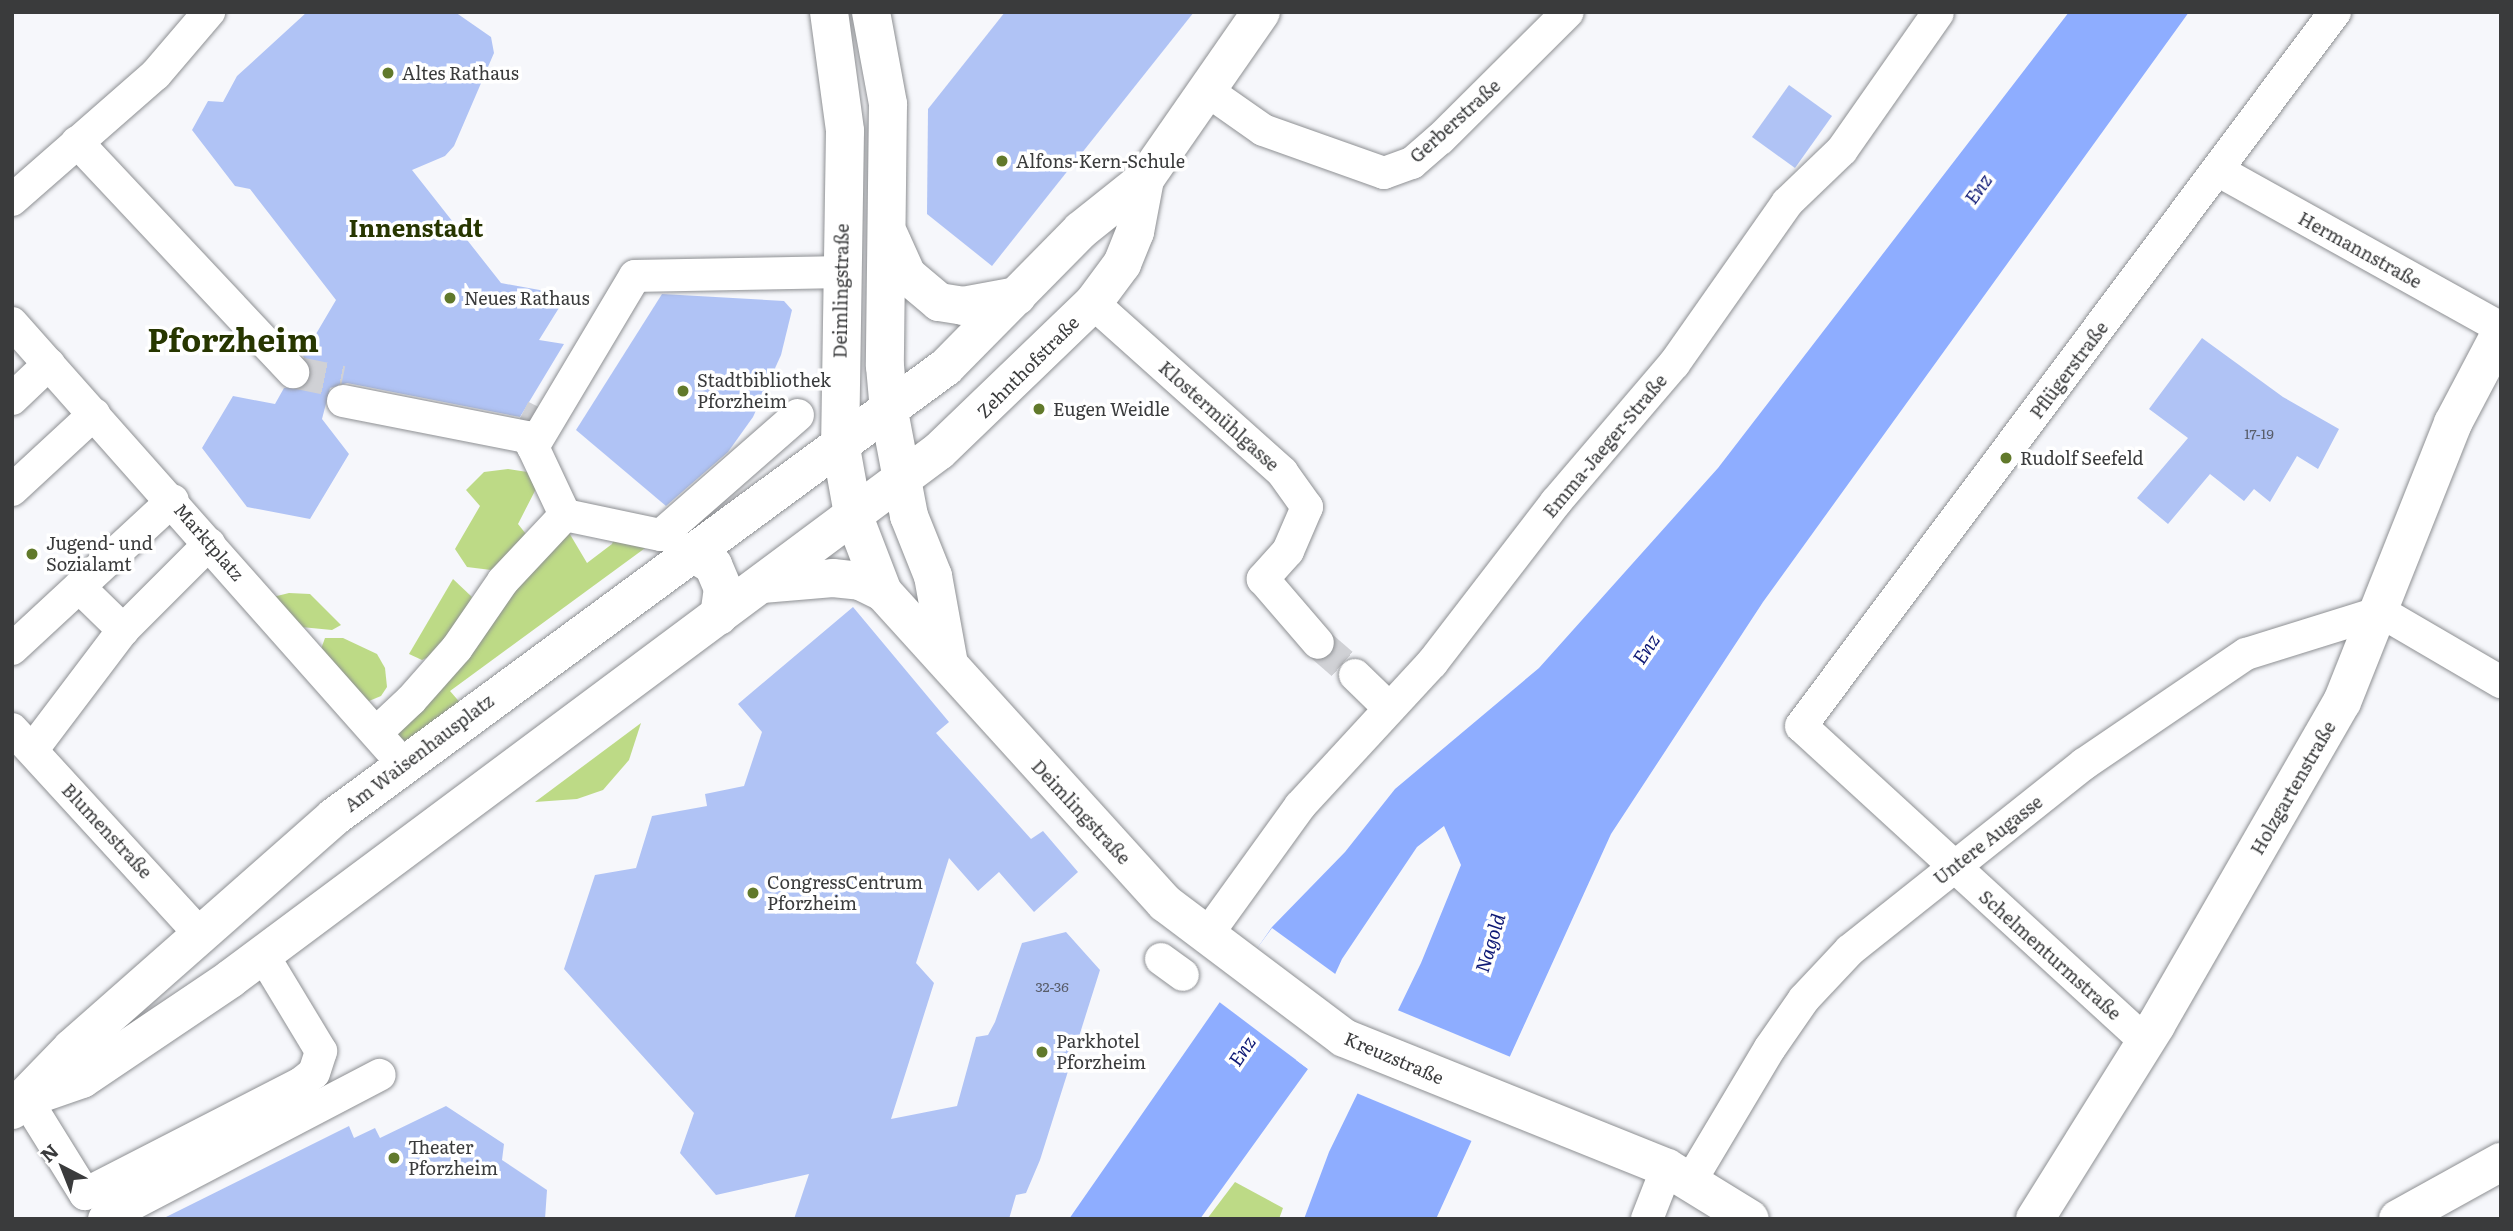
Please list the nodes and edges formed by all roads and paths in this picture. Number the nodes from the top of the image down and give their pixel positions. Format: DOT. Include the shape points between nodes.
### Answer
graph roads {
  1 [pos="209,12"];
  2 [pos="829,12"];
  3 [pos="871,12"];
  4 [pos="1261,12"];
  5 [pos="1568,12"];
  6 [pos="2335,12"];
  7 [pos="1944,16"];
  8 [pos="1209,92"];
  9 [pos="76,142"];
  10 [pos="2219,171"];
  11 [pos="1145,179"];
  12 [pos="12,200"];
  13 [pos="889,235"];
  14 [pos="842,272"];
  15 [pos="1017,296"];
  16 [pos="1093,303"];
  17 [pos="12,323"];
  18 [pos="2501,330"];
  19 [pos="49,364"];
  20 [pos="293,372"];
  21 [pos="12,399"];
  22 [pos="889,411"];
  23 [pos="94,414"];
  24 [pos="798,415"];
  25 [pos="521,416"];
  26 [pos="840,442"];
  27 [pos="533,447"];
  28 [pos="901,479"];
  29 [pos="12,491"];
  30 [pos="173,500"];
  31 [pos="853,514"];
  32 [pos="565,515"];
  33 [pos="209,544"];
  34 [pos="691,552"];
  35 [pos="762,584"];
  36 [pos="79,587"];
  37 [pos="883,592"];
  38 [pos="2381,612"];
  39 [pos="719,615"];
  40 [pos="123,629"];
  41 [pos="1318,643"];
  42 [pos="12,649"];
  43 [pos="949,664"];
  44 [pos="1355,675"];
  45 [pos="2501,682"];
  46 [pos="1388,707"];
  47 [pos="1801,726"];
  48 [pos="378,731"];
  49 [pos="22,739"];
  50 [pos="403,764"];
  51 [pos="1953,867"];
  52 [pos="200,934"];
  53 [pos="1216,942"];
  54 [pos="263,955"];
  55 [pos="2145,1041"];
  56 [pos="380,1075"];
  57 [pos="19,1104"];
  58 [pos="2501,1162"];
  59 [pos="1679,1175"];
  60 [pos="104,1219"];
  61 [pos="1647,1219"];
  62 [pos="1750,1219"];
  63 [pos="2035,1219"];
  64 [pos="2398,1219"];
  1 -- 9 [label="street" via="156,74"];
  2 -- 14 [label="main road, Deimlingstraße" via="843,91"];
  3 -- 13 [label="main road" via="888,104"];
  4 -- 8 [label="main road, Zehnthofstraße"];
  5 -- 8 [label="street, Gerberstraße" via="1440,139 1412,163 1384,173 1263,130"];
  6 -- 10 [label="street, Pflügerstraße"];
  7 -- 46 [label="street, Emma-Jaeger-Straße" via="1842,150 1787,203 1654,389 1556,502 1440,653"];
  8 -- 11 [label="main road, Zehnthofstraße"];
  9 -- 12 [label="street"];
  9 -- 20 [label="street"];
  10 -- 18 [label="street, Hermannstraße"];
  10 -- 47 [label="street, Pflügerstraße"];
  11 -- 15 [label="main road, Zehnthofstraße" via="1081,230"];
  11 -- 16 [label="main road, Zehnthofstraße" via="1135,232 1122,264"];
  13 -- 15 [label="main road" via="907,275 939,302 963,306"];
  13 -- 22 [label="main road" via="885,366"];
  14 -- 26 [label="main road, Deimlingstraße"];
  14 -- 27 [label="street" via="635,275"];
  15 -- 22 [label="main road, Zehnthofstraße" via="946,367"];
  16 -- 28 [label="main road, Zehnthofstraße" via="972,423"];
  16 -- 41 [label="street, Klostermühlgasse" via="1282,472 1307,507 1289,551 1263,579"];
  17 -- 19 [label="street, Marktplatz"];
  18 -- 38 [label="main road, Holzgartenstraße" via="2448,435"];
  19 -- 21 [label="street"];
  19 -- 23 [label="street, Marktplatz"];
  22 -- 26 [label="main road, Zehnthofstraße"];
  22 -- 28 [label="main road"];
  23 -- 29 [label="street"];
  23 -- 30 [label="street, Marktplatz"];
  24 -- 32 [label="street" via="661,535"];
  25 -- 27 [label="street" via="343,391 527,437"];
  26 -- 31 [label="main road, Deimlingstraße"];
  26 -- 34 [label="main road, Am Waisenhausplatz"];
  27 -- 32 [label="street"];
  28 -- 31 [label="main road, Zehnthofstraße"];
  28 -- 43 [label="main road" via="909,516 933,576"];
  30 -- 33 [label="street, Marktplatz"];
  30 -- 36 [label="street"];
  31 -- 35 [label="main road"];
  31 -- 37 [label="main road, Deimlingstraße"];
  32 -- 48 [label="street" via="503,581 411,700"];
  33 -- 40 [label="street"];
  33 -- 48 [label="street, Marktplatz"];
  34 -- 39 [label="main road" via="713,565 723,588"];
  34 -- 50 [label="main road, Am Waisenhausplatz"];
  35 -- 37 [label="main road" via="833,578 860,581"];
  35 -- 39 [label="main road"];
  36 -- 40 [label="street"];
  36 -- 42 [label="street"];
  37 -- 43 [label="main road, Deimlingstraße"];
  38 -- 45 [label="street"];
  38 -- 51 [label="street, Untere Augasse" via="2246,654 2084,764"];
  38 -- 55 [label="main road, Holzgartenstraße" via="2342,702"];
  39 -- 54 [label="main road"];
  40 -- 49 [label="street"];
  43 -- 53 [label="main road, Deimlingstraße" via="1165,904"];
  44 -- 46 [label="street"];
  46 -- 53 [label="street, Emma-Jaeger-Straße" via="1300,806"];
  47 -- 51 [label="street, Schelmenturmstraße"];
  48 -- 50 [label="street, Marktplatz"];
  49 -- 52 [label="street, Blumenstraße"];
  50 -- 52 [label="main road, Am Waisenhausplatz"];
  51 -- 55 [label="street, Schelmenturmstraße"];
  51 -- 59 [label="street, Untere Augasse" via="1817,983"];
  52 -- 57 [label="main road, Am Waisenhausplatz" via="72,1048"];
  53 -- 59 [label="main road, Kreuzstraße" via="1344,1038"];
  54 -- 57 [label="main road" via="82,1079"];
  54 -- 57 [label="street" via="321,1051 314,1073 301,1083 85,1194"];
  55 -- 63 [label="main road, Holzgartenstraße"];
  56 -- 60 [label="street"];
  58 -- 64 [label="main road"];
  59 -- 61 [label="street, Untere Augasse"];
  59 -- 62 [label="main road, Kreuzstraße"];
}
